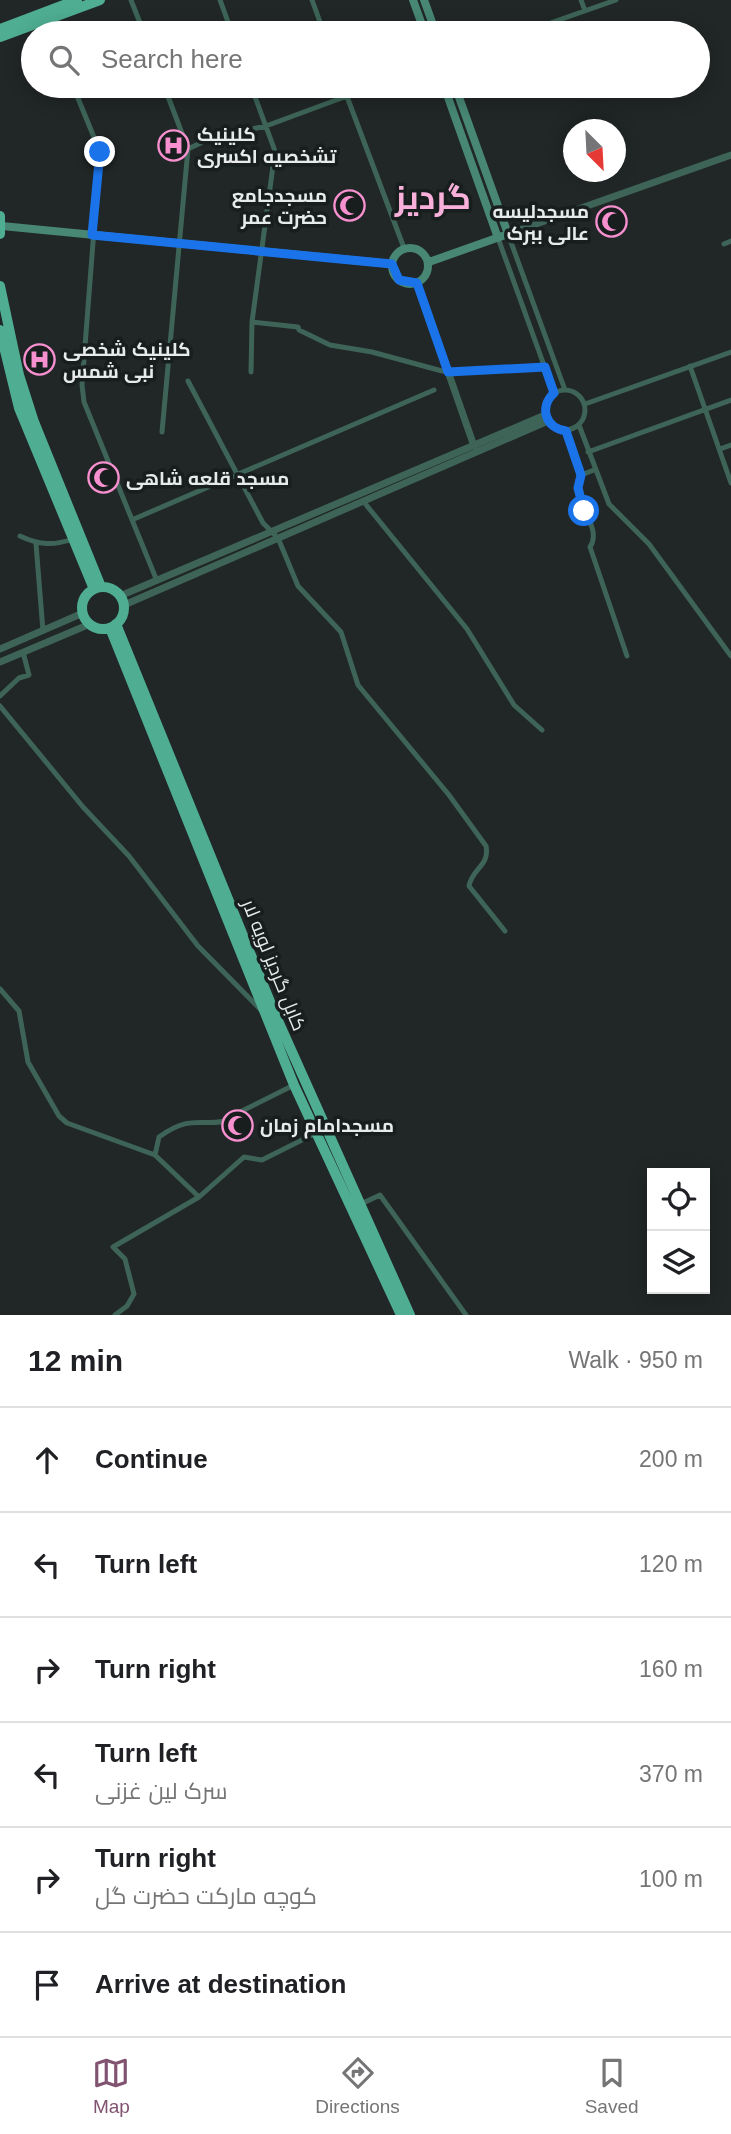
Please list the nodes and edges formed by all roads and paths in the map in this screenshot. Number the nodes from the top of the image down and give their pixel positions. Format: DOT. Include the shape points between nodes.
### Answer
graph roads {
  1 [pos="77,0"];
  2 [pos="100,0"];
  3 [pos="131,0"];
  4 [pos="220,0"];
  5 [pos="312,0"];
  6 [pos="413,0"];
  7 [pos="424,0"];
  8 [pos="581,0"];
  9 [pos="616,0"];
  10 [pos="47,10"];
  11 [pos="585,11"];
  12 [pos="28,21"];
  13 [pos="139,21"];
  14 [pos="228,21"];
  15 [pos="320,21"];
  16 [pos="421,21"];
  17 [pos="432,21"];
  18 [pos="556,21"];
  19 [pos="21,25"];
  20 [pos="0,29"];
  21 [pos="0,37"];
  22 [pos="79,98"];
  23 [pos="169,98"];
  24 [pos="256,98"];
  25 [pos="338,98"];
  26 [pos="347,98"];
  27 [pos="448,98"];
  28 [pos="459,98"];
  29 [pos="266,126"];
  30 [pos="188,149"];
  31 [pos="731,155"];
  32 [pos="1,225"];
  33 [pos="508,234"];
  34 [pos="92,235"];
  35 [pos="498,237"];
  36 [pos="731,241"];
  37 [pos="178,242"];
  38 [pos="723,244"];
  39 [pos="404,248"];
  40 [pos="263,251"];
  41 [pos="429,262"];
  42 [pos="392,264"];
  43 [pos="417,283"];
  44 [pos="0,286"];
  45 [pos="253,322"];
  46 [pos="0,330"];
  47 [pos="731,352"];
  48 [pos="690,366"];
  49 [pos="545,367"];
  50 [pos="251,372"];
  51 [pos="448,372"];
  52 [pos="188,381"];
  53 [pos="435,390"];
  54 [pos="565,390"];
  55 [pos="554,393"];
  56 [pos="731,400"];
  57 [pos="585,404"];
  58 [pos="705,409"];
  59 [pos="547,418"];
  60 [pos="579,425"];
  61 [pos="566,431"];
  62 [pos="162,432"];
  63 [pos="731,445"];
  64 [pos="474,446"];
  65 [pos="720,449"];
  66 [pos="588,452"];
  67 [pos="594,470"];
  68 [pos="236,475"];
  69 [pos="581,475"];
  70 [pos="731,483"];
  71 [pos="363,501"];
  72 [pos="134,519"];
  73 [pos="272,532"];
  74 [pos="20,536"];
  75 [pos="278,538"];
  76 [pos="73,539"];
  77 [pos="36,544"];
  78 [pos="157,581"];
  79 [pos="97,588"];
  80 [pos="122,601"];
  81 [pos="83,613"];
  82 [pos="90,624"];
  83 [pos="113,626"];
  84 [pos="43,631"];
  85 [pos="0,649"];
  86 [pos="23,652"];
  87 [pos="627,656"];
  88 [pos="731,656"];
  89 [pos="0,662"];
  90 [pos="0,696"];
  91 [pos="0,706"];
  92 [pos="542,730"];
  93 [pos="505,931"];
  94 [pos="0,989"];
  95 [pos="267,1015"];
  96 [pos="294,1085"];
  97 [pos="316,1133"];
  98 [pos="155,1154"];
  99 [pos="199,1197"];
  100 [pos="359,1205"];
  101 [pos="115,1315"];
  102 [pos="401,1315"];
  103 [pos="410,1315"];
  104 [pos="466,1315"];
  1 -- 10 [label="highway"];
  2 -- 10 [label="highway"];
  3 -- 13 [label="street"];
  4 -- 14 [label="street"];
  5 -- 15 [label="street"];
  6 -- 16 [label="main road"];
  7 -- 17 [label="main road"];
  8 -- 11 [label="street"];
  9 -- 11 [label="street"];
  10 -- 12 [label="highway"];
  10 -- 20 [label="highway"];
  11 -- 18 [label="street"];
  19 -- 21 [label="highway"];
  22 -- 34 [label="street" via="100,152"];
  23 -- 30 [label="street"];
  24 -- 29 [label="street"];
  25 -- 29 [label="street"];
  26 -- 39 [label="street"];
  27 -- 35 [label="main road"];
  28 -- 33 [label="main road"];
  29 -- 30 [label="street" via="211,138"];
  29 -- 40 [label="street" via="275,151"];
  30 -- 37 [label="street"];
  31 -- 33 [label="street"];
  32 -- 34 [label="main road"];
  33 -- 35 [label="main road"];
  33 -- 54 [label="street"];
  34 -- 37 [label="main road"];
  34 -- 72 [label="street" via="84,402"];
  35 -- 41 [label="main road"];
  35 -- 49 [label="street"];
  36 -- 38 [label="street"];
  37 -- 40 [label="main road"];
  37 -- 62 [label="street"];
  39 -- 41 [label="main road" via="416,248"];
  39 -- 42 [label="main road"];
  40 -- 42 [label="main road"];
  40 -- 45 [label="street"];
  41 -- 43 [label="main road" via="427,274"];
  42 -- 43 [label="main road" via="399,280"];
  43 -- 51 [label="street"];
  44 -- 79 [label="highway" via="30,410"];
  45 -- 50 [label="street"];
  45 -- 51 [label="street" via="298,327 330,345"];
  46 -- 76 [label="highway" via="19,408"];
  47 -- 48 [label="street"];
  48 -- 57 [label="street"];
  48 -- 58 [label="street"];
  49 -- 51 [label="street"];
  49 -- 55 [label="street"];
  51 -- 64 [label="street"];
  52 -- 68 [label="street"];
  53 -- 68 [label="street"];
  54 -- 55 [label="street"];
  54 -- 57 [label="street" via="576,393"];
  55 -- 59 [label="street" via="546,403"];
  56 -- 58 [label="street"];
  57 -- 60 [label="street"];
  58 -- 65 [label="street"];
  58 -- 66 [label="street"];
  59 -- 61 [label="street"];
  59 -- 64 [label="street"];
  59 -- 71 [label="street"];
  60 -- 61 [label="street"];
  60 -- 66 [label="street"];
  61 -- 69 [label="street"];
  63 -- 65 [label="street"];
  64 -- 73 [label="street"];
  65 -- 70 [label="street"];
  66 -- 67 [label="street"];
  67 -- 69 [label="street"];
  67 -- 88 [label="street" via="609,504 649,544"];
  68 -- 72 [label="street"];
  68 -- 73 [label="street"];
  69 -- 87 [label="street" via="578,488 594,534 590,547"];
  71 -- 75 [label="street"];
  71 -- 92 [label="street" via="467,629 514,705"];
  72 -- 78 [label="street"];
  73 -- 75 [label="street"];
  73 -- 78 [label="street"];
  74 -- 77 [label="street"];
  75 -- 80 [label="street"];
  75 -- 93 [label="street" via="298,586 341,632 358,685 486,846 485,864 470,877 469,886"];
  76 -- 77 [label="street" via="57,545"];
  76 -- 79 [label="highway"];
  77 -- 84 [label="street"];
  78 -- 80 [label="street"];
  79 -- 80 [label="highway" via="114,590"];
  79 -- 81 [label="highway" via="85,599"];
  80 -- 83 [label="highway" via="123,613"];
  81 -- 82 [label="highway"];
  81 -- 84 [label="street"];
  82 -- 83 [label="highway"];
  82 -- 86 [label="street"];
  83 -- 95 [label="highway, کابل گردیز لویه لار"];
  83 -- 100 [label="highway, کابل گردیز لویه لار"];
  84 -- 85 [label="street"];
  86 -- 89 [label="street"];
  86 -- 90 [label="street" via="29,675"];
  91 -- 95 [label="street" via="129,856 198,946"];
  94 -- 98 [label="street" via="19,1011 29,1062 59,1116 66,1123"];
  95 -- 96 [label="highway, کابل گردیز لویه لار"];
  96 -- 97 [label="highway, کابل گردیز لویه لار"];
  96 -- 98 [label="street" via="240,1112 235,1119 188,1121 173,1127 159,1137"];
  97 -- 99 [label="street" via="262,1160 244,1157"];
  97 -- 102 [label="highway, کابل گردیز لویه لار"];
  98 -- 99 [label="street"];
  99 -- 101 [label="street" via="113,1247 125,1259 134,1294"];
  100 -- 103 [label="highway, کابل گردیز لویه لار"];
  100 -- 104 [label="street" via="380,1195"];
}
